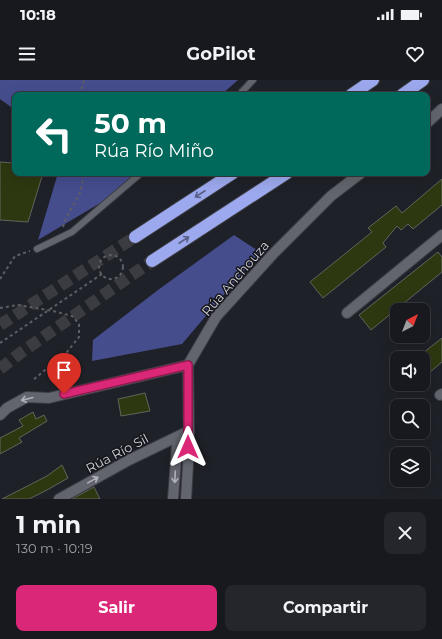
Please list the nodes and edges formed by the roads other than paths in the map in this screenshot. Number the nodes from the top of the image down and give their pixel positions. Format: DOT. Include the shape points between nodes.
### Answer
graph roads {
  1 [pos="253,80"];
  2 [pos="373,80"];
  3 [pos="423,80"];
  4 [pos="242,92"];
  5 [pos="355,92"];
  6 [pos="406,92"];
  7 [pos="442,109"];
  8 [pos="430,120"];
  9 [pos="137,176"];
  10 [pos="228,176"];
  11 [pos="282,176"];
  12 [pos="357,176"];
  13 [pos="442,235"];
  14 [pos="135,237"];
  15 [pos="37,249"];
  16 [pos="152,261"];
  17 [pos="347,313"];
  18 [pos="188,365"];
  19 [pos="0,415"];
  20 [pos="189,431"];
  21 [pos="59,499"];
  22 [pos="174,499"];
  23 [pos="186,499"];
  1 -- 4 [label="lane"];
  2 -- 5 [label="highway"];
  3 -- 6 [label="highway"];
  7 -- 8 [label="street"];
  9 -- 15 [label="lane" via="72,232"];
  10 -- 14 [label="highway, one-way"];
  16 -- 11 [label="highway, one-way"];
  12 -- 18 [label="street, Rúa Anchouza" via="331,196 216,316"];
  13 -- 17 [label="street"];
  18 -- 19 [label="street, one-way" via="49,398 27,397"];
  18 -- 20 [label="street"];
  21 -- 20 [label="street, Rúa Río Sil, one-way" via="129,460"];
  20 -- 22 [label="street, one-way" via="177,446"];
  20 -- 23 [label="street"];
}
